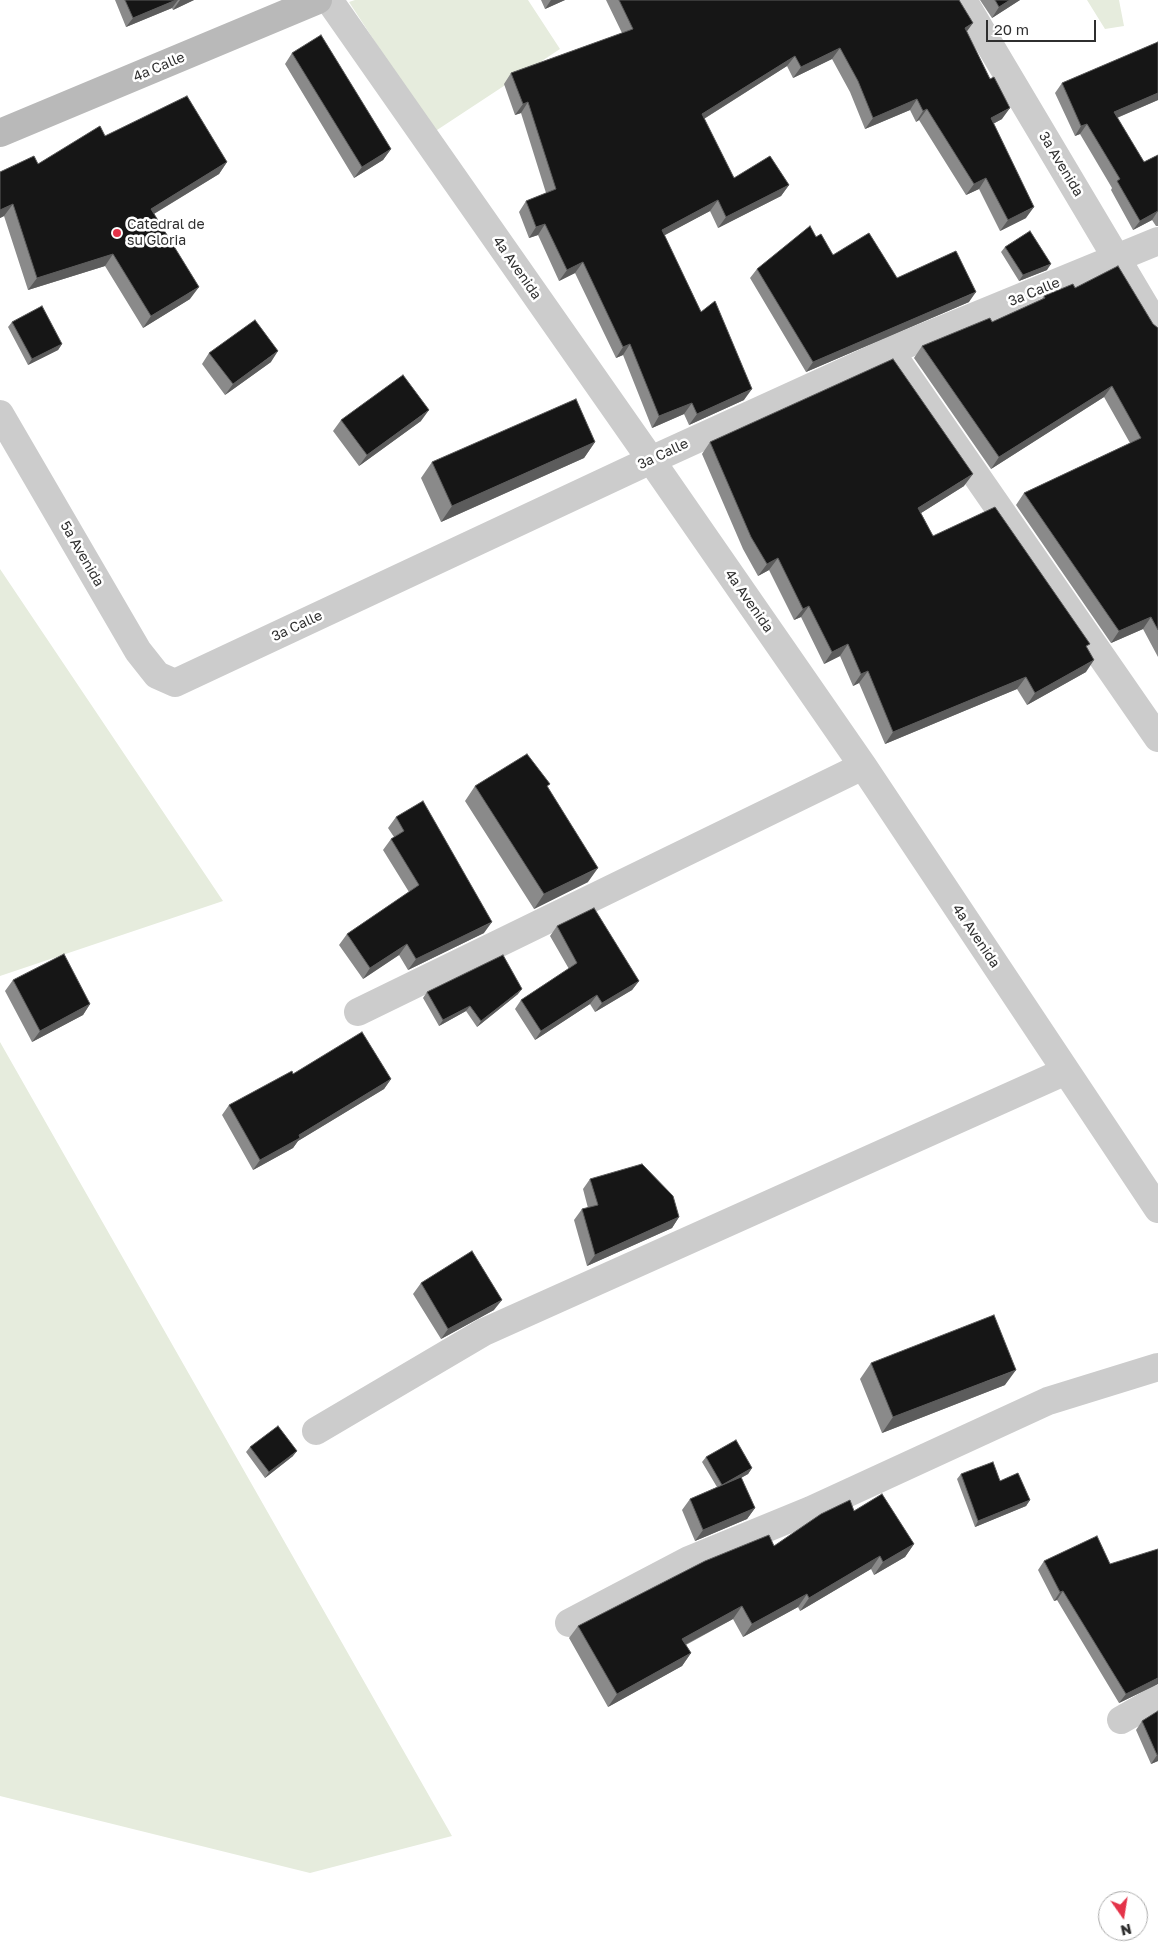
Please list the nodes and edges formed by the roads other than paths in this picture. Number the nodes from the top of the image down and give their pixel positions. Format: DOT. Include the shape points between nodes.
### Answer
graph roads {
  1 [pos="318,0"];
  2 [pos="329,0"];
  3 [pos="963,0"];
  4 [pos="0,133"];
  5 [pos="1158,241"];
  6 [pos="1118,258"];
  7 [pos="1158,328"];
  8 [pos="890,351"];
  9 [pos="0,414"];
  10 [pos="651,460"];
  11 [pos="176,683"];
  12 [pos="1158,738"];
  13 [pos="863,766"];
  14 [pos="358,1012"];
  15 [pos="1066,1071"];
  16 [pos="1158,1209"];
  17 [pos="1158,1367"];
  18 [pos="316,1430"];
  19 [pos="569,1623"];
  20 [pos="1158,1699"];
  21 [pos="1122,1720"];
  1 -- 4 [label="main road, 4a Calle"];
  2 -- 10 [label="street, 4a Avenida"];
  3 -- 6 [label="street, 3a Avenida"];
  5 -- 6 [label="street, 3a Calle"];
  6 -- 7 [label="street, 3a Avenida"];
  6 -- 8 [label="street, 3a Calle"];
  8 -- 10 [label="street, 3a Calle"];
  8 -- 12 [label="street"];
  9 -- 11 [label="street, 5a Avenida" via="138,651 157,675"];
  10 -- 11 [label="street, 3a Calle"];
  10 -- 13 [label="street, 4a Avenida"];
  13 -- 14 [label="street"];
  13 -- 15 [label="street, 4a Avenida"];
  15 -- 16 [label="street, 4a Avenida"];
  15 -- 18 [label="street" via="484,1332"];
  17 -- 19 [label="street" via="1048,1401 811,1510 689,1560"];
  20 -- 21 [label="street"];
}
